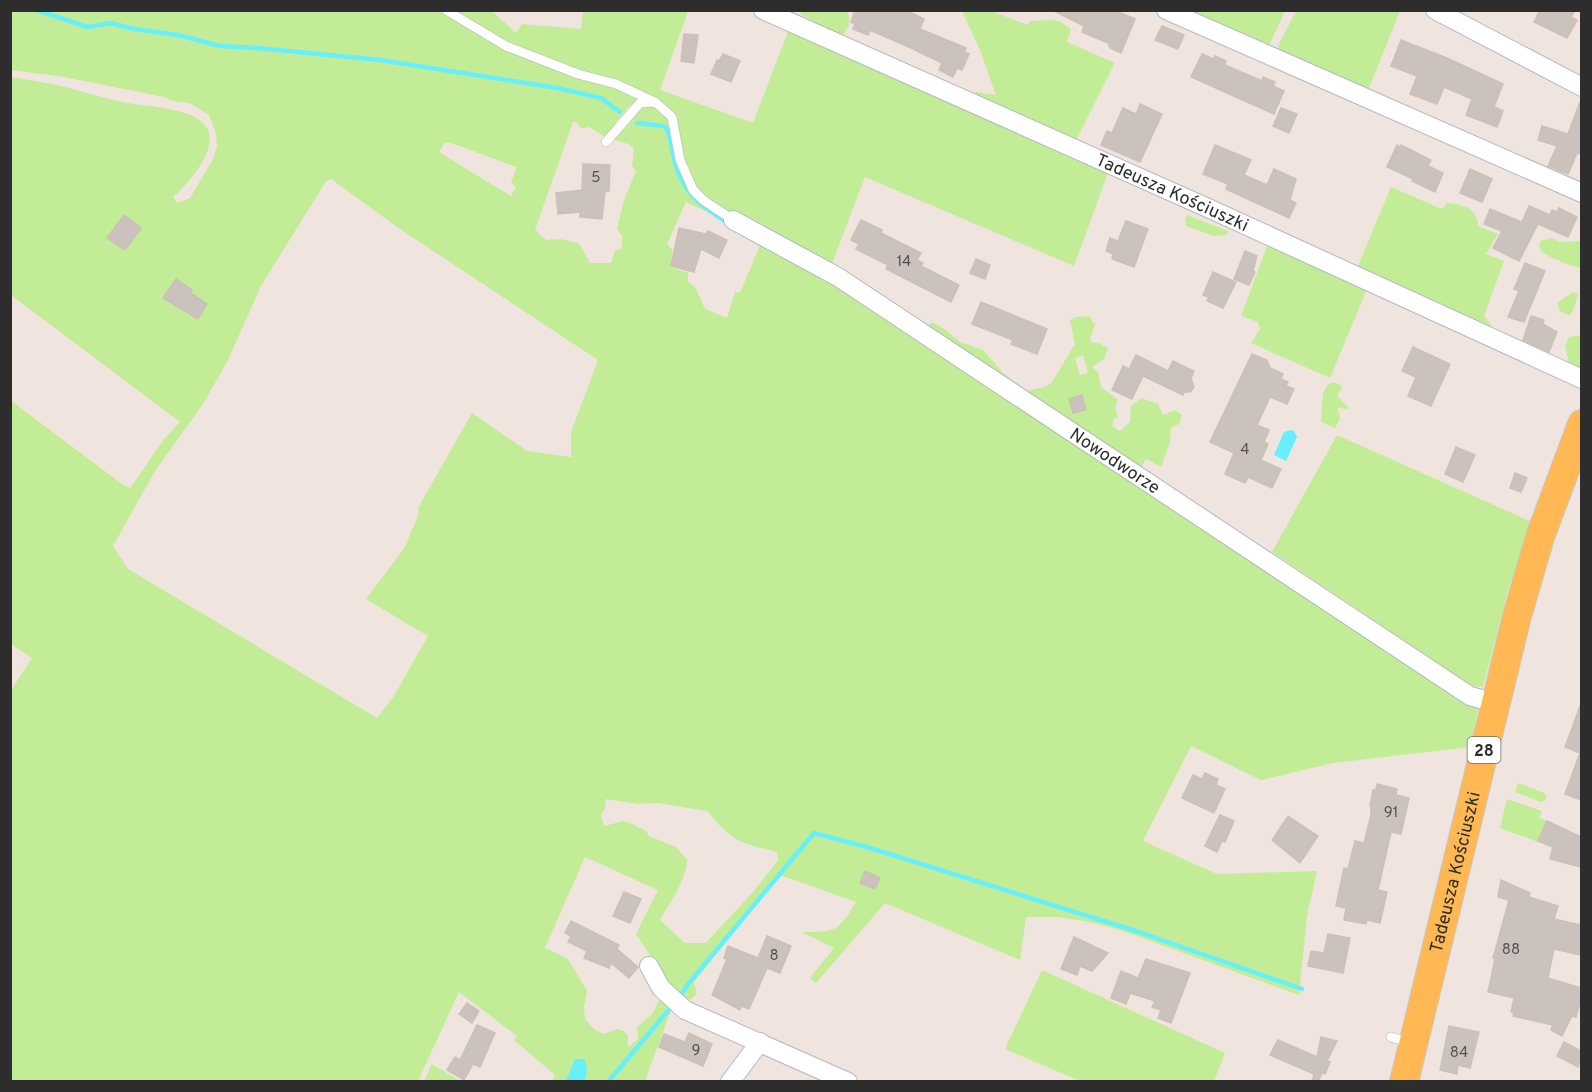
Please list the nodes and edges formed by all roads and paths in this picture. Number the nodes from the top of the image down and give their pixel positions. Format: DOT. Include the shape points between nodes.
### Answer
graph roads {
  1 [pos="446,10"];
  2 [pos="763,10"];
  3 [pos="1167,10"];
  4 [pos="1436,10"];
  5 [pos="1581,87"];
  6 [pos="655,102"];
  7 [pos="606,142"];
  8 [pos="1581,193"];
  9 [pos="733,220"];
  10 [pos="1581,379"];
  11 [pos="1581,424"];
  12 [pos="1495,703"];
  13 [pos="649,966"];
  14 [pos="760,1042"];
  15 [pos="730,1082"];
  16 [pos="848,1082"];
  17 [pos="1404,1082"];
  1 -- 6 [label="lane" via="506,46 616,84"];
  2 -- 10 [label="street, Tadeusza Kościuszki"];
  3 -- 8 [label="street"];
  4 -- 5 [label="street"];
  6 -- 7 [label="lane" via="640,103"];
  6 -- 9 [label="lane" via="672,117 680,160 693,189"];
  9 -- 12 [label="street, Nowodworze" via="838,277 1460,690"];
  11 -- 12 [label="main road, Tadeusza Kościuszki / 28" via="1540,537"];
  12 -- 17 [label="main road, Tadeusza Kościuszki / 28" via="1402,1040"];
  13 -- 14 [label="street" via="661,988 685,1010"];
  14 -- 15 [label="street"];
  14 -- 16 [label="street"];
}
